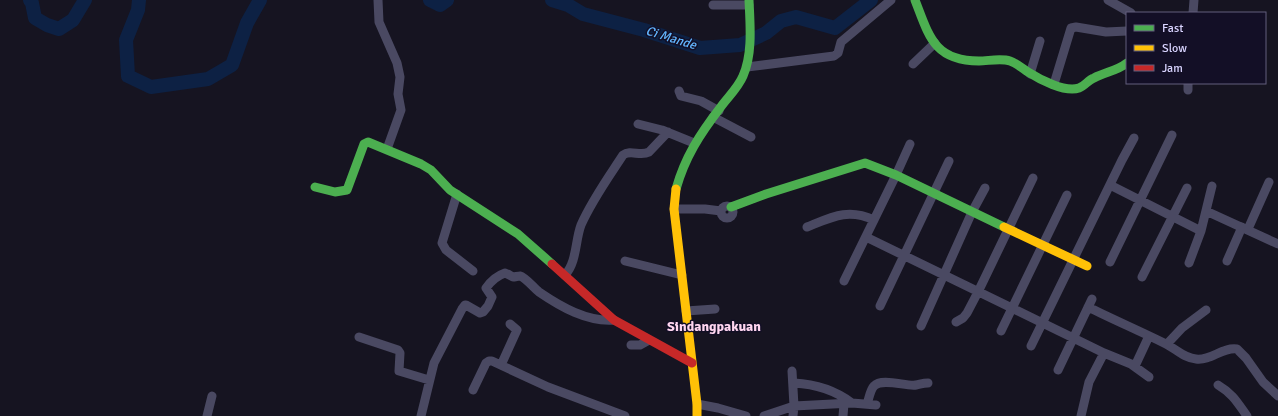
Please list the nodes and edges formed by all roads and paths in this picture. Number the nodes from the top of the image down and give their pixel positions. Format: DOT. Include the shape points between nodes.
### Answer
graph roads {
  1 [pos="378,0"];
  2 [pos="915,0"];
  3 [pos="1108,0"];
  4 [pos="1194,0"];
  5 [pos="889,2"];
  6 [pos="749,3"];
  7 [pos="713,5"];
  8 [pos="1129,12"];
  9 [pos="1193,12"];
  10 [pos="1126,31"];
  11 [pos="1040,41"];
  12 [pos="935,43"];
  13 [pos="913,64"];
  14 [pos="1126,64"];
  15 [pos="746,67"];
  16 [pos="1030,74"];
  17 [pos="1054,84"];
  18 [pos="679,91"];
  19 [pos="716,114"];
  20 [pos="638,124"];
  21 [pos="668,132"];
  22 [pos="1172,135"];
  23 [pos="751,138"];
  24 [pos="1134,138"];
  25 [pos="694,143"];
  26 [pos="910,144"];
  27 [pos="387,149"];
  28 [pos="949,161"];
  29 [pos="896,175"];
  30 [pos="1033,178"];
  31 [pos="1269,182"];
  32 [pos="1110,186"];
  33 [pos="1212,186"];
  34 [pos="315,187"];
  35 [pos="985,188"];
  36 [pos="1186,188"];
  37 [pos="457,194"];
  38 [pos="934,194"];
  39 [pos="1066,195"];
  40 [pos="1140,201"];
  41 [pos="674,209"];
  42 [pos="1206,211"];
  43 [pos="972,212"];
  44 [pos="1172,216"];
  45 [pos="874,220"];
  46 [pos="807,227"];
  47 [pos="1245,228"];
  48 [pos="1009,229"];
  49 [pos="1201,231"];
  50 [pos="866,237"];
  51 [pos="1278,244"];
  52 [pos="1043,245"];
  53 [pos="905,256"];
  54 [pos="1074,259"];
  55 [pos="625,261"];
  56 [pos="1227,261"];
  57 [pos="1110,262"];
  58 [pos="1189,263"];
  59 [pos="1087,266"];
  60 [pos="473,271"];
  61 [pos="565,275"];
  62 [pos="682,275"];
  63 [pos="944,275"];
  64 [pos="1142,276"];
  65 [pos="844,281"];
  66 [pos="978,292"];
  67 [pos="880,306"];
  68 [pos="1012,308"];
  69 [pos="715,309"];
  70 [pos="1206,310"];
  71 [pos="686,311"];
  72 [pos="614,320"];
  73 [pos="956,322"];
  74 [pos="1043,323"];
  75 [pos="510,324"];
  76 [pos="921,326"];
  77 [pos="1001,331"];
  78 [pos="1149,336"];
  79 [pos="358,337"];
  80 [pos="1073,338"];
  81 [pos="649,340"];
  82 [pos="1167,344"];
  83 [pos="631,345"];
  84 [pos="1031,346"];
  85 [pos="1104,353"];
  86 [pos="692,363"];
  87 [pos="501,365"];
  88 [pos="1135,366"];
  89 [pos="1058,370"];
  90 [pos="792,371"];
  91 [pos="1149,377"];
  92 [pos="429,380"];
  93 [pos="794,383"];
  94 [pos="928,384"];
  95 [pos="1218,385"];
  96 [pos="473,390"];
  97 [pos="212,396"];
  98 [pos="1278,396"];
  99 [pos="698,404"];
  100 [pos="848,404"];
  101 [pos="794,406"];
  102 [pos="1239,412"];
  103 [pos="207,416"];
  104 [pos="421,416"];
  105 [pos="625,416"];
  106 [pos="697,416"];
  107 [pos="746,416"];
  108 [pos="764,416"];
  109 [pos="793,416"];
  110 [pos="843,416"];
  111 [pos="1081,416"];
  112 [pos="1247,416"];
  1 -- 27 [label="street" via="379,22 400,76 398,94 401,110"];
  2 -- 12 [label="street"];
  3 -- 8 [label="street"];
  4 -- 9 [label="street"];
  5 -- 15 [label="street" via="848,36 834,56"];
  6 -- 7 [label="street"];
  6 -- 15 [label="street"];
  10 -- 17 [label="street" via="1106,32 1071,28"];
  11 -- 16 [label="street"];
  12 -- 13 [label="street"];
  12 -- 16 [label="street" via="949,56 968,60 1007,60 1018,64"];
  14 -- 17 [label="street" via="1118,70 1095,77 1076,90"];
  15 -- 19 [label="street" via="743,77"];
  16 -- 17 [label="street"];
  18 -- 19 [label="street" via="681,96 701,101"];
  19 -- 23 [label="street"];
  19 -- 25 [label="street"];
  20 -- 21 [label="street"];
  21 -- 25 [label="street"];
  21 -- 61 [label="street" via="649,152 630,152 623,155 590,207 579,231 570,268"];
  22 -- 40 [label="street"];
  24 -- 32 [label="street"];
  25 -- 41 [label="street" via="679,173"];
  26 -- 29 [label="street"];
  27 -- 34 [label="street" via="368,142 364,144 347,190 334,192"];
  27 -- 37 [label="street" via="421,164"];
  28 -- 38 [label="street"];
  29 -- 38 [label="street"];
  29 -- 41 [label="street" via="865,163 731,207 725,206 721,211"];
  29 -- 45 [label="street"];
  30 -- 48 [label="street"];
  31 -- 47 [label="street"];
  32 -- 40 [label="street"];
  32 -- 54 [label="street"];
  33 -- 42 [label="street"];
  35 -- 43 [label="street"];
  36 -- 44 [label="street"];
  37 -- 60 [label="street" via="442,242 446,250"];
  37 -- 61 [label="street" via="518,234"];
  38 -- 43 [label="street"];
  38 -- 53 [label="street"];
  39 -- 52 [label="street"];
  40 -- 44 [label="street"];
  40 -- 57 [label="street"];
  41 -- 62 [label="street"];
  42 -- 47 [label="street"];
  42 -- 49 [label="street"];
  43 -- 48 [label="street"];
  43 -- 63 [label="street"];
  44 -- 49 [label="street"];
  44 -- 64 [label="street"];
  45 -- 46 [label="street" via="853,213 843,214"];
  45 -- 50 [label="street"];
  47 -- 51 [label="street"];
  47 -- 56 [label="street"];
  48 -- 52 [label="street"];
  48 -- 66 [label="street"];
  49 -- 58 [label="street"];
  50 -- 53 [label="street"];
  50 -- 65 [label="street"];
  52 -- 54 [label="street"];
  52 -- 68 [label="street"];
  53 -- 63 [label="street"];
  53 -- 67 [label="street"];
  54 -- 59 [label="street"];
  54 -- 74 [label="street"];
  55 -- 62 [label="street"];
  61 -- 72 [label="street"];
  62 -- 71 [label="street"];
  63 -- 66 [label="street"];
  63 -- 76 [label="street"];
  66 -- 68 [label="street"];
  66 -- 73 [label="street" via="967,313"];
  68 -- 74 [label="street"];
  68 -- 77 [label="street"];
  69 -- 71 [label="street"];
  70 -- 82 [label="street" via="1182,328"];
  71 -- 86 [label="street"];
  72 -- 81 [label="street"];
  72 -- 92 [label="street" via="587,317 574,312 539,291 522,277 513,277 505,273 495,277 486,288 492,297 482,313 463,306 440,348"];
  74 -- 80 [label="street"];
  74 -- 84 [label="street"];
  75 -- 87 [label="street" via="517,330"];
  78 -- 80 [label="street" via="1090,303"];
  78 -- 82 [label="street"];
  78 -- 88 [label="street"];
  79 -- 92 [label="street" via="398,350 399,371"];
  80 -- 85 [label="street"];
  80 -- 89 [label="street"];
  81 -- 83 [label="street" via="645,344"];
  81 -- 86 [label="street"];
  82 -- 98 [label="street" via="1182,355 1197,359 1226,349 1237,349 1262,382"];
  85 -- 88 [label="street"];
  85 -- 111 [label="street" via="1089,382"];
  86 -- 99 [label="street"];
  87 -- 96 [label="street" via="489,361"];
  87 -- 105 [label="street" via="548,387"];
  88 -- 91 [label="street"];
  90 -- 93 [label="street"];
  92 -- 104 [label="street"];
  93 -- 100 [label="street" via="810,384 843,396"];
  93 -- 101 [label="street"];
  94 -- 100 [label="street" via="877,384 872,389 872,404"];
  95 -- 102 [label="street" via="1234,396"];
  97 -- 103 [label="street"];
  99 -- 106 [label="street"];
  99 -- 107 [label="street"];
  100 -- 101 [label="street"];
  100 -- 110 [label="street"];
  101 -- 108 [label="street"];
  101 -- 109 [label="street"];
  102 -- 112 [label="street"];
}
